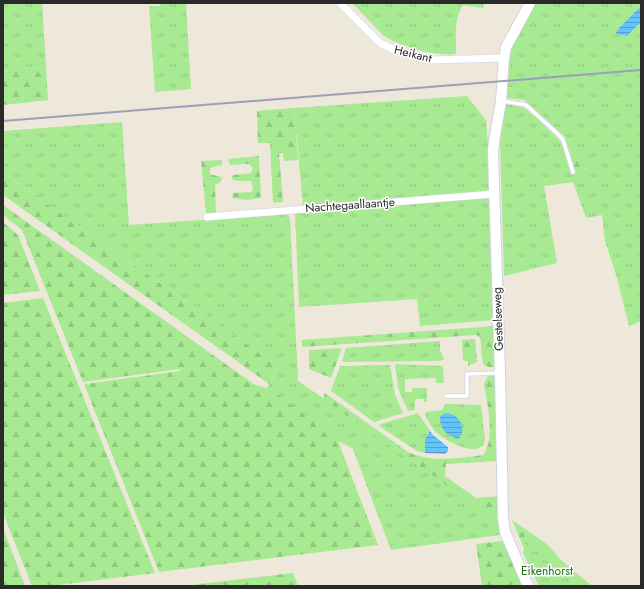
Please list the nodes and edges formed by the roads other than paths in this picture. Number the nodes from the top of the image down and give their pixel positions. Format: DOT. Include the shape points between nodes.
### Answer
graph roads {
  1 [pos="340,3"];
  2 [pos="530,3"];
  3 [pos="504,58"];
  4 [pos="500,101"];
  5 [pos="573,172"];
  6 [pos="494,194"];
  7 [pos="207,217"];
  8 [pos="500,373"];
  9 [pos="446,396"];
  10 [pos="528,586"];
  1 -- 3 [label="street, Heikant" via="388,48 431,60"];
  2 -- 3 [label="street, Gestelseweg" via="506,47"];
  3 -- 4 [label="street, Gestelseweg"];
  4 -- 5 [label="lane" via="526,105 558,134 563,140"];
  4 -- 6 [label="street, Gestelseweg" via="493,152"];
  6 -- 7 [label="street, Nachtegaallaantje"];
  6 -- 8 [label="street, Gestelseweg"];
  8 -- 9 [label="lane" via="467,374 467,396"];
  8 -- 10 [label="street, Gestelseweg" via="503,517 505,532"];
}
